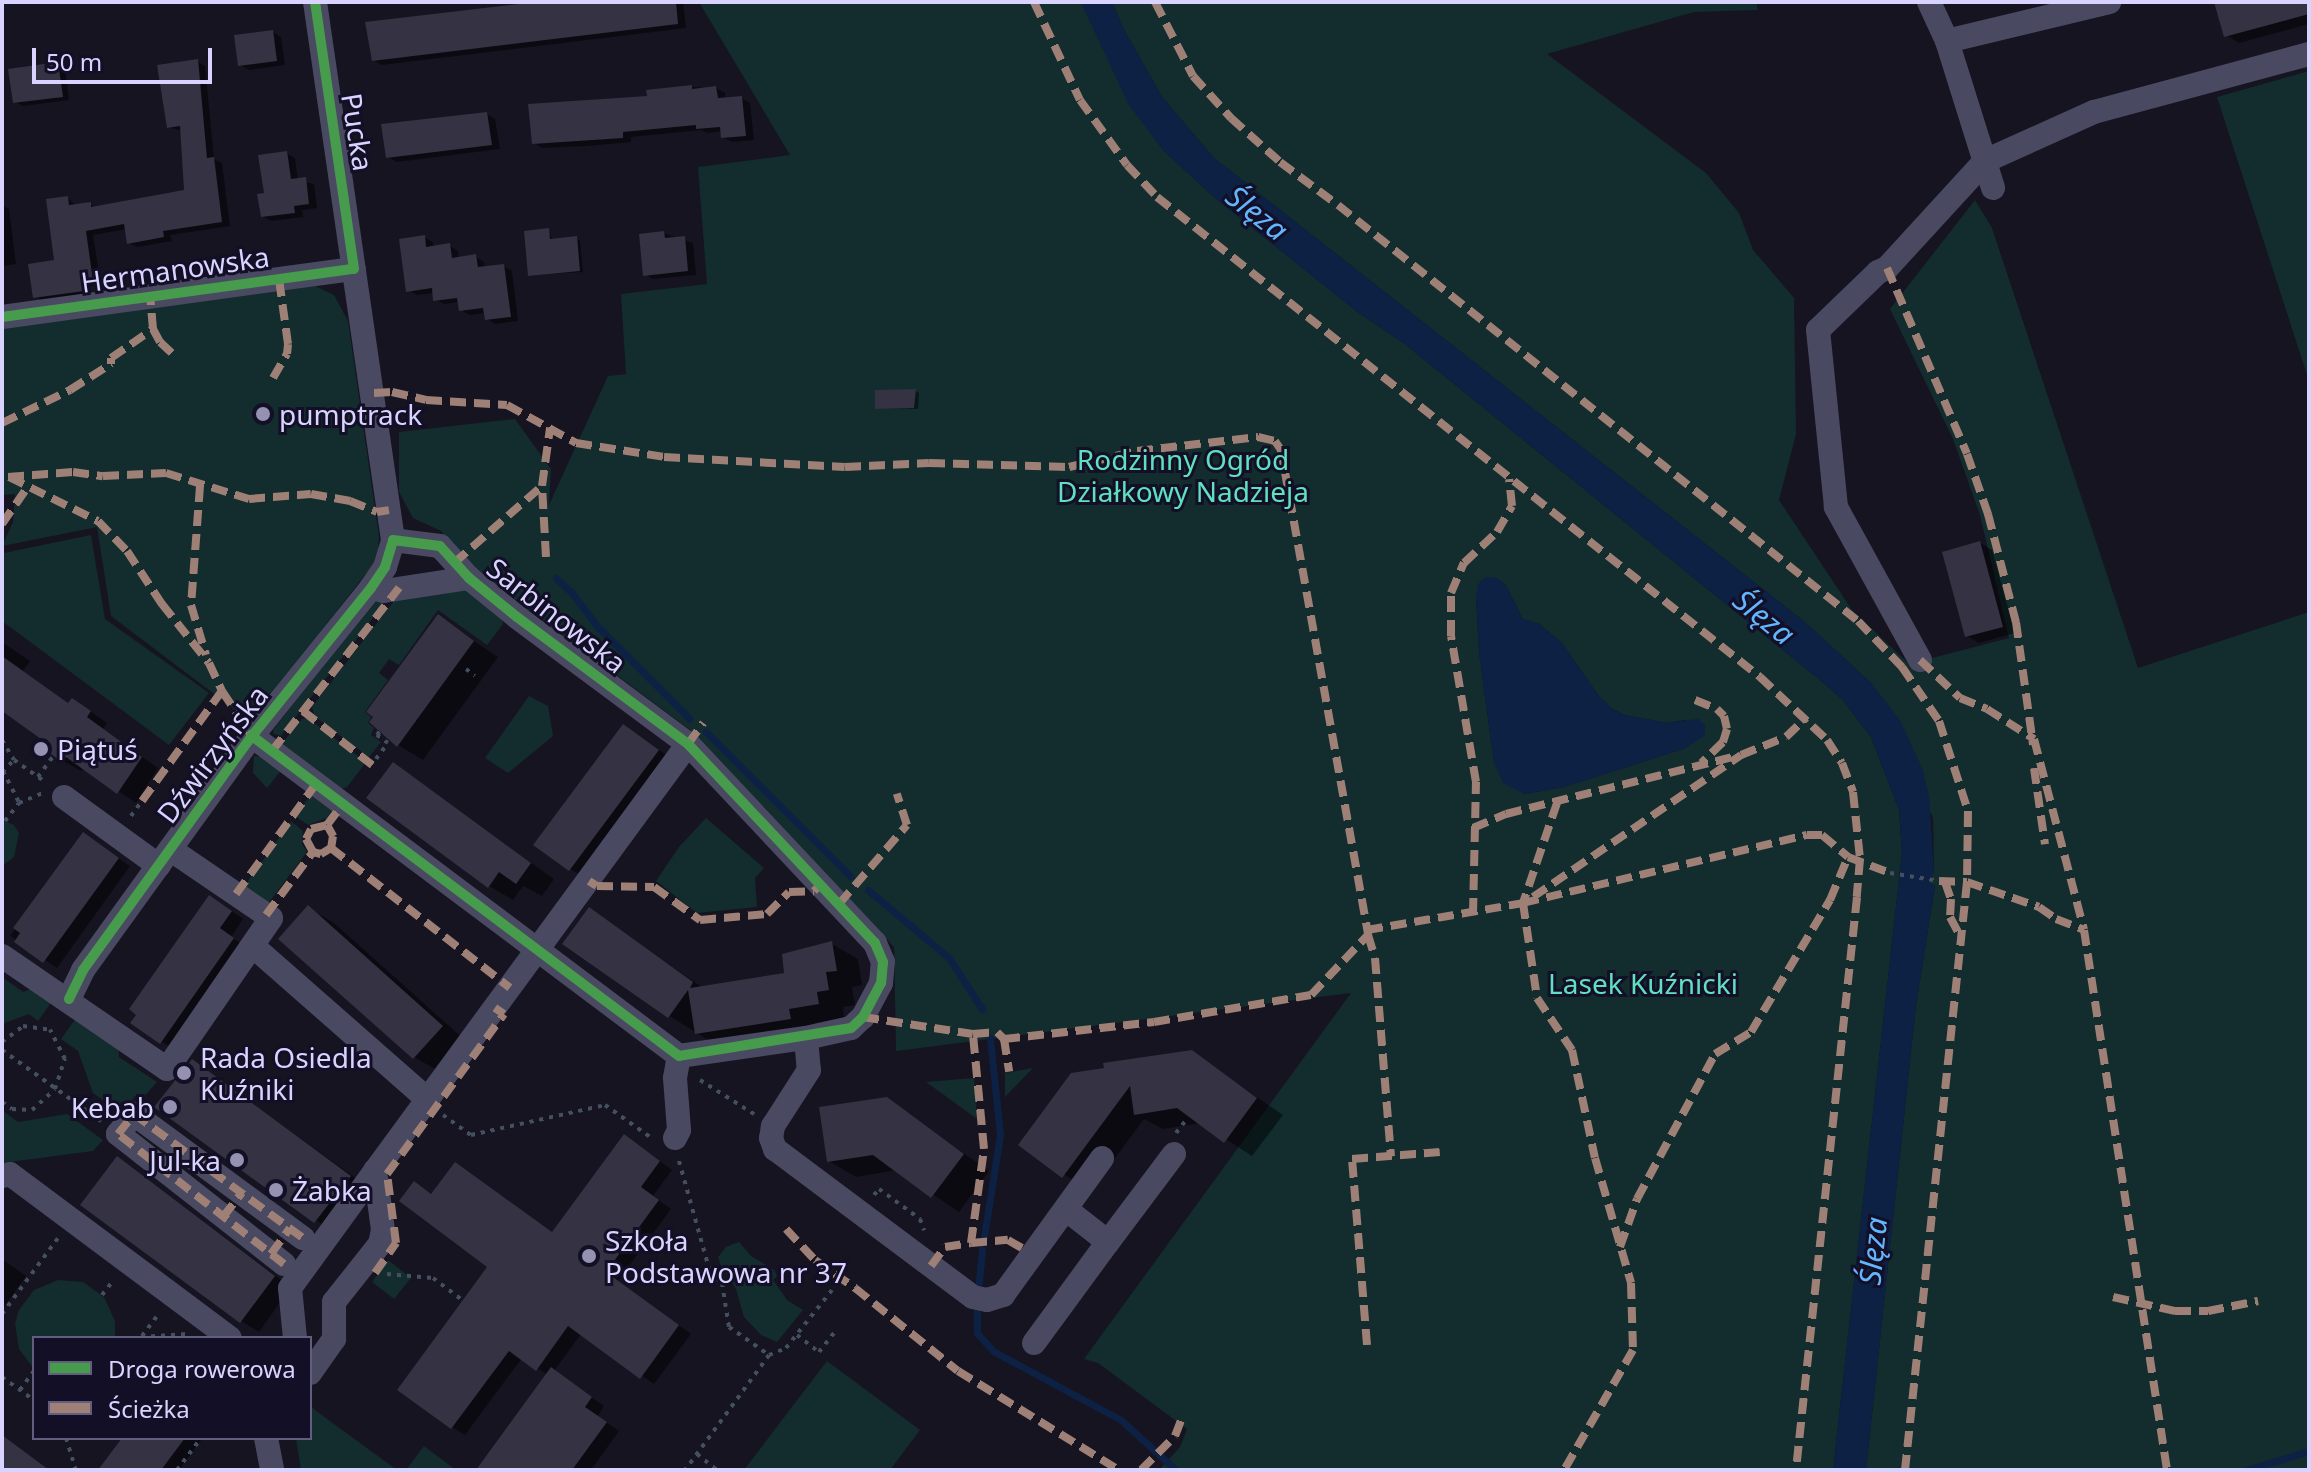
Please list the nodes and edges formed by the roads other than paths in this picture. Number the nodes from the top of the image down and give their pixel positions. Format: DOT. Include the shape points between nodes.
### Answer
graph roads {
  1 [pos="315,2"];
  2 [pos="1929,2"];
  3 [pos="2109,2"];
  4 [pos="1947,41"];
  5 [pos="2309,54"];
  6 [pos="1985,161"];
  7 [pos="1993,188"];
  8 [pos="354,269"];
  9 [pos="2,317"];
  10 [pos="393,540"];
  11 [pos="469,578"];
  12 [pos="371,588"];
  13 [pos="1920,660"];
  14 [pos="252,736"];
  15 [pos="688,744"];
  16 [pos="64,797"];
  17 [pos="164,857"];
  18 [pos="254,947"];
  19 [pos="537,950"];
  20 [pos="2,956"];
  21 [pos="69,999"];
  22 [pos="806,1038"];
  23 [pos="678,1061"];
  24 [pos="432,1105"];
  25 [pos="671,1143"];
  26 [pos="1173,1146"];
  27 [pos="1102,1158"];
  28 [pos="375,1171"];
  29 [pos="2,1176"];
  30 [pos="1067,1210"];
  31 [pos="1108,1242"];
  32 [pos="277,1259"];
  33 [pos="224,1334"];
  34 [pos="295,1336"];
  35 [pos="1034,1343"];
  36 [pos="312,1370"];
  37 [pos="266,1440"];
  38 [pos="272,1470"];
  1 -- 8 [label="street, Pucka"];
  2 -- 4 [label="street"];
  3 -- 4 [label="street"];
  4 -- 6 [label="street"];
  5 -- 6 [label="street" via="2247,80 2094,112"];
  6 -- 7 [label="street"];
  6 -- 13 [label="street" via="1887,268 1818,330 1836,507"];
  8 -- 9 [label="street, Hermanowska"];
  8 -- 10 [label="street, Pucka"];
  10 -- 11 [label="street, Sarbinowska" via="440,546"];
  10 -- 12 [label="street, Dźwirzyńska"];
  11 -- 12 [label="street" via="384,591"];
  11 -- 15 [label="street, Sarbinowska"];
  12 -- 14 [label="street, Dźwirzyńska"];
  14 -- 17 [label="street, Dźwirzyńska"];
  14 -- 19 [label="street"];
  15 -- 19 [label="street"];
  15 -- 22 [label="street, Sarbinowska" via="875,943 883,962 881,983 863,1017 851,1028"];
  16 -- 17 [label="street"];
  17 -- 18 [label="street" via="271,918"];
  17 -- 21 [label="street, Dźwirzyńska" via="83,970"];
  18 -- 21 [label="street" via="167,1069"];
  18 -- 24 [label="street"];
  19 -- 23 [label="street"];
  19 -- 24 [label="street"];
  20 -- 21 [label="street"];
  22 -- 23 [label="street, Sarbinowska"];
  22 -- 30 [label="street" via="809,1070 773,1126 771,1138 779,1154 973,1297 1003,1295"];
  23 -- 25 [label="street" via="679,1130"];
  24 -- 28 [label="street"];
  26 -- 31 [label="street"];
  27 -- 30 [label="street"];
  28 -- 34 [label="street" via="290,1288"];
  28 -- 36 [label="street" via="380,1244 334,1302 334,1339"];
  29 -- 33 [label="street" via="10,1174"];
  30 -- 31 [label="street"];
  31 -- 35 [label="street"];
  32 -- 32 [label="street" via="297,1233 134,1114 118,1134"];
  37 -- 38 [label="street"];
}
